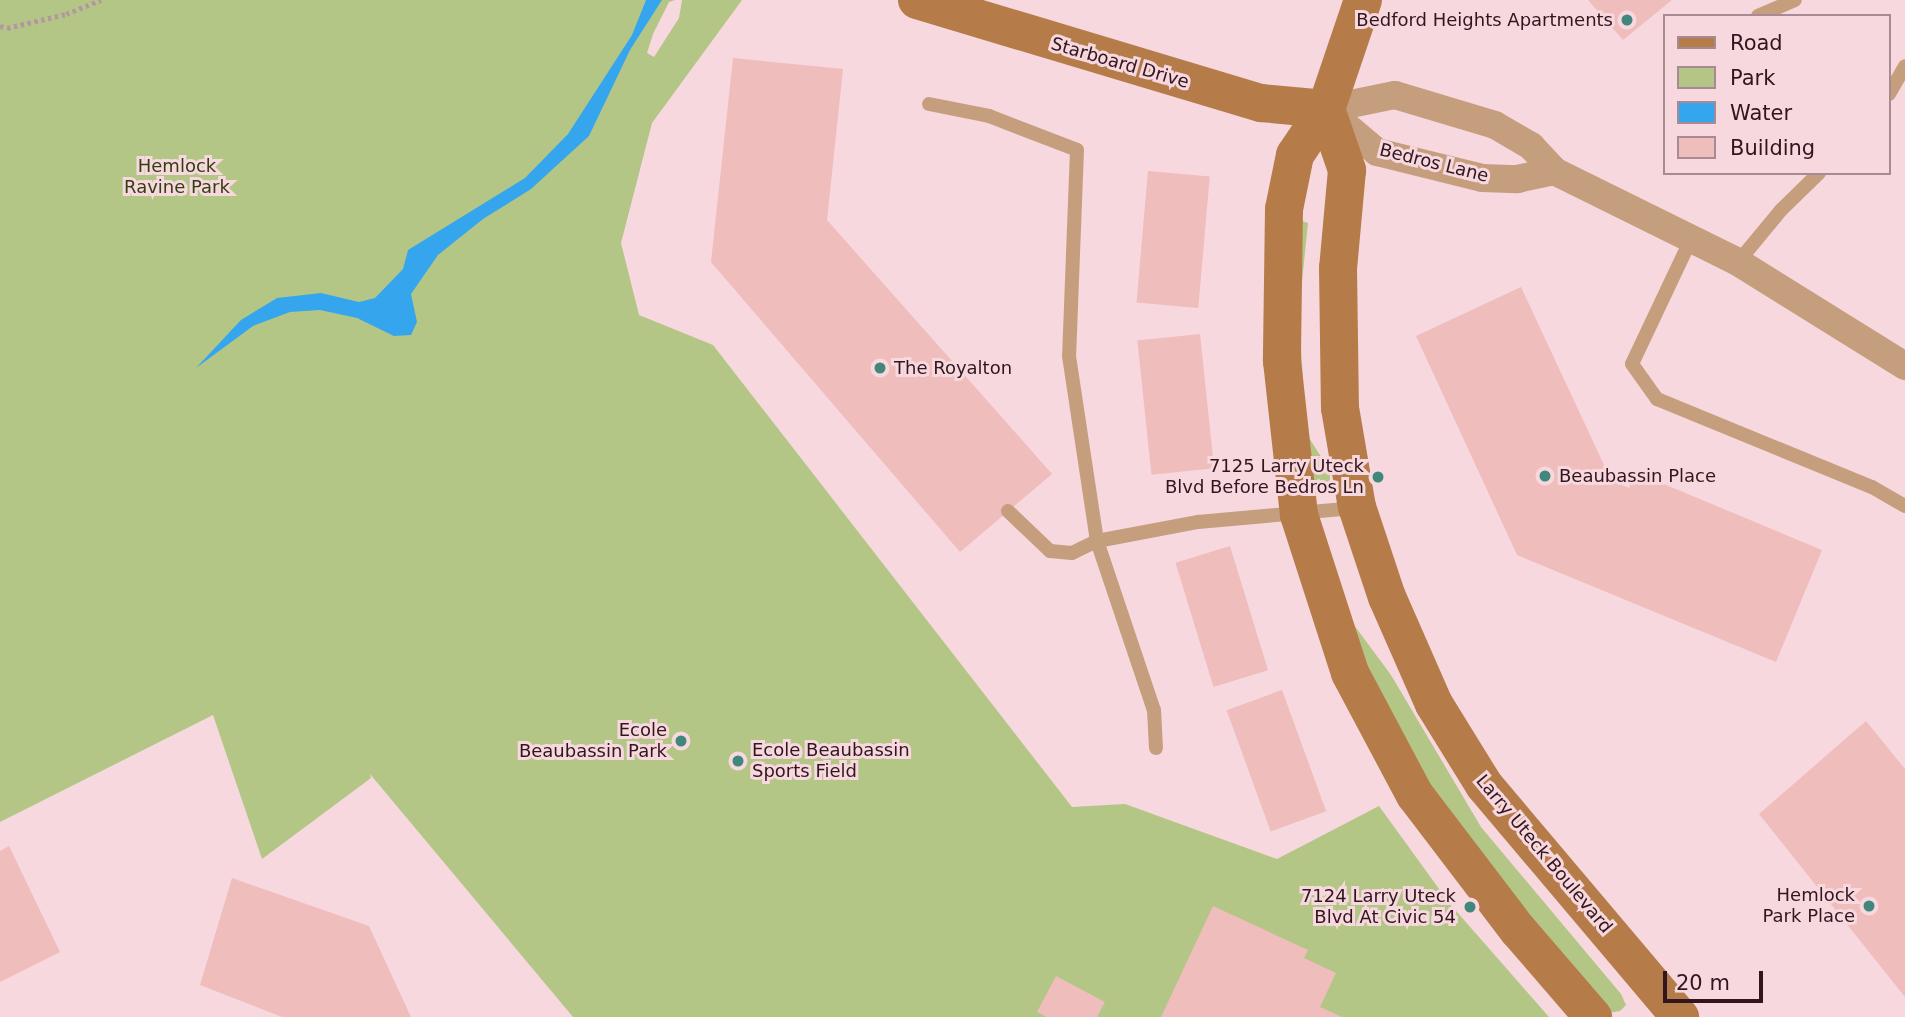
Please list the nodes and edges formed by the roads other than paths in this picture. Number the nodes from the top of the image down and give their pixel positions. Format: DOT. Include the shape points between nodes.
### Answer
graph roads {
  1 [pos="918,0"];
  2 [pos="1363,0"];
  3 [pos="1795,0"];
  4 [pos="963,8"];
  5 [pos="1763,14"];
  6 [pos="1905,66"];
  7 [pos="1891,90"];
  8 [pos="929,104"];
  9 [pos="1326,109"];
  10 [pos="1554,172"];
  11 [pos="1817,175"];
  12 [pos="1692,237"];
  13 [pos="1738,262"];
  14 [pos="1905,366"];
  15 [pos="1905,506"];
  16 [pos="1357,508"];
  17 [pos="1008,511"];
  18 [pos="1299,515"];
  19 [pos="1097,541"];
  20 [pos="1156,748"];
  21 [pos="1593,1017"];
  22 [pos="1680,1017"];
  1 -- 4 [label="main road, Starboard Drive"];
  2 -- 9 [label="main road"];
  3 -- 5 [label="lane"];
  4 -- 9 [label="main road, Starboard Drive" via="1261,103"];
  6 -- 7 [label="lane"];
  8 -- 19 [label="lane" via="989,116 1077,150 1069,356"];
  9 -- 10 [label="street, Bedros Lane" via="1377,152 1482,178 1517,179"];
  9 -- 10 [label="street" via="1395,95 1495,125 1531,146"];
  9 -- 16 [label="main road, Larry Uteck Boulevard" via="1347,170 1336,344 1340,408"];
  9 -- 18 [label="main road" via="1295,155 1284,209 1282,361"];
  10 -- 12 [label="street"];
  11 -- 13 [label="lane"];
  12 -- 13 [label="street"];
  12 -- 15 [label="lane" via="1632,364 1657,399 1872,487"];
  13 -- 14 [label="street"];
  16 -- 18 [label="lane"];
  16 -- 22 [label="main road, Larry Uteck Boulevard" via="1387,597 1434,704 1484,785"];
  17 -- 19 [label="lane" via="1049,551 1072,553"];
  18 -- 19 [label="lane" via="1198,522"];
  18 -- 21 [label="main road" via="1350,673 1415,795 1518,930"];
  19 -- 20 [label="lane" via="1153,710"];
}
